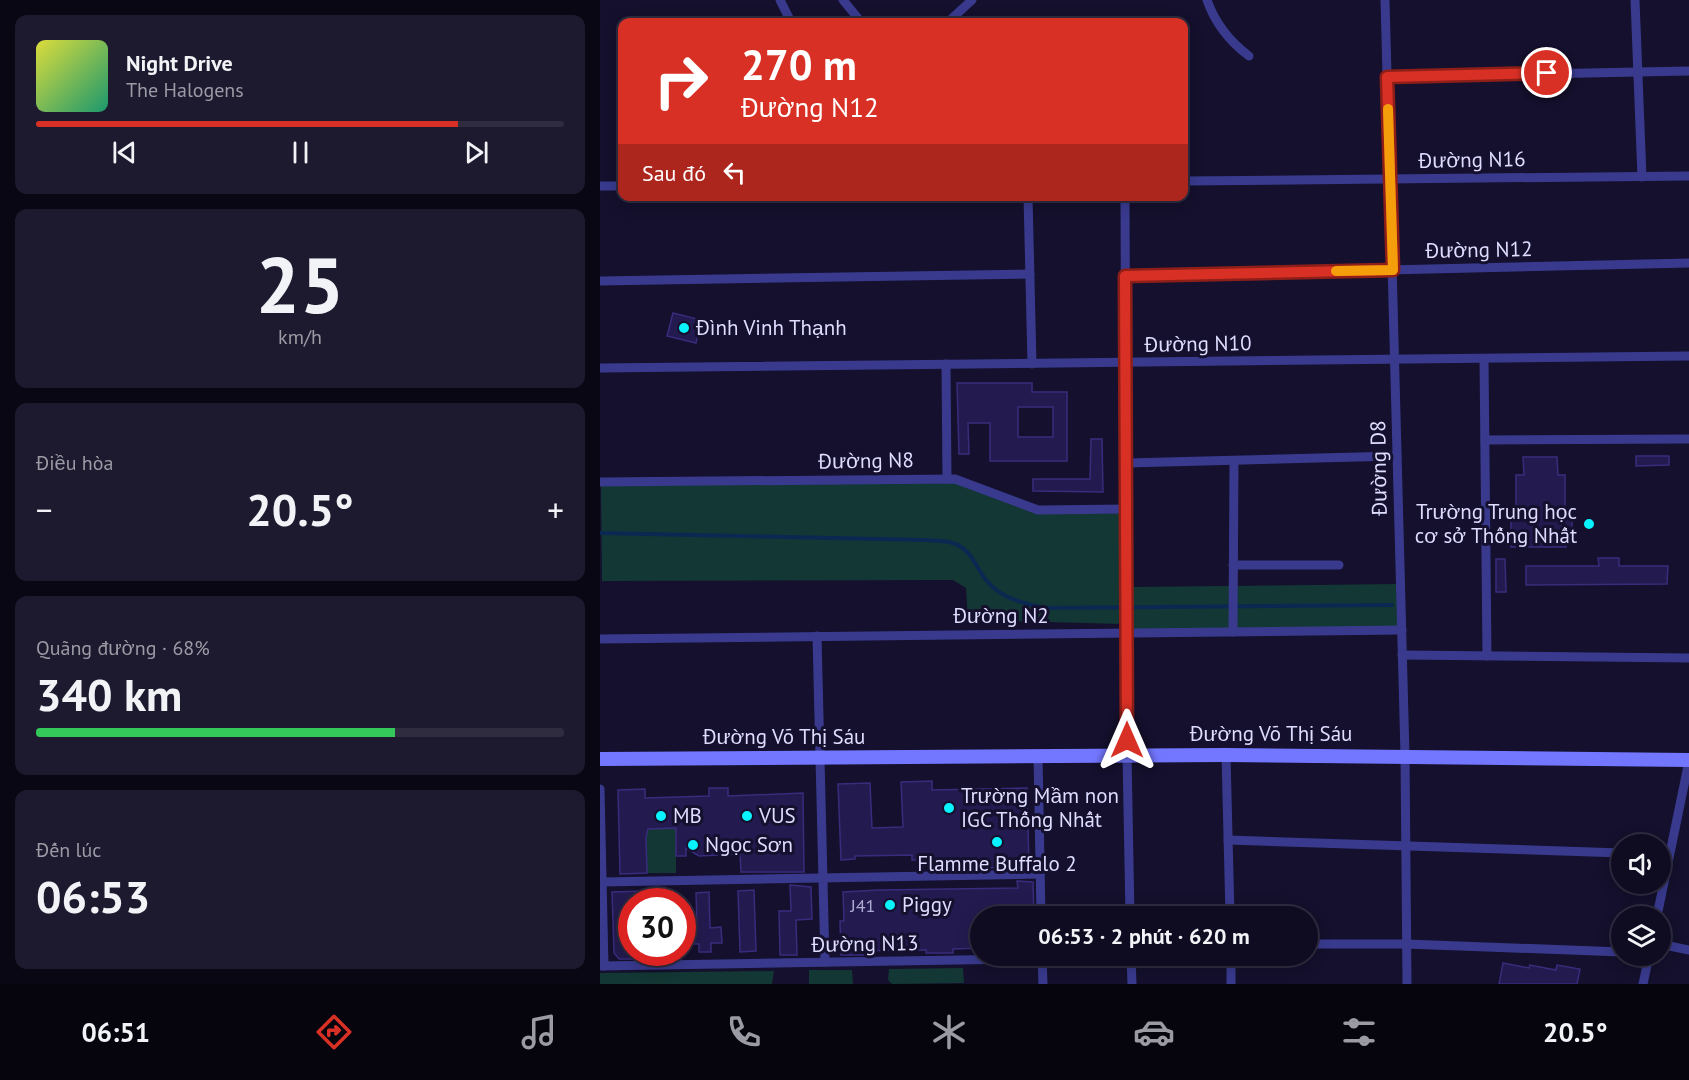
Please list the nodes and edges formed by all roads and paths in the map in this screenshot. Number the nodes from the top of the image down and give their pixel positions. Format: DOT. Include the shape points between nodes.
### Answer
graph roads {
  1 [pos="780,0"];
  2 [pos="843,0"];
  3 [pos="972,0"];
  4 [pos="1207,0"];
  5 [pos="1385,0"];
  6 [pos="1635,0"];
  7 [pos="961,4"];
  8 [pos="789,18"];
  9 [pos="858,18"];
  10 [pos="951,18"];
  11 [pos="1249,56"];
  12 [pos="1638,71"];
  13 [pos="1689,71"];
  14 [pos="1387,77"];
  15 [pos="1689,176"];
  16 [pos="1642,177"];
  17 [pos="1390,179"];
  18 [pos="1188,181"];
  19 [pos="600,186"];
  20 [pos="618,186"];
  21 [pos="1028,201"];
  22 [pos="1125,201"];
  23 [pos="1689,263"];
  24 [pos="1393,270"];
  25 [pos="1030,274"];
  26 [pos="1125,276"];
  27 [pos="600,282"];
  28 [pos="1689,356"];
  29 [pos="1484,359"];
  30 [pos="1395,360"];
  31 [pos="1032,363"];
  32 [pos="1126,363"];
  33 [pos="946,364"];
  34 [pos="600,368"];
  35 [pos="1689,439"];
  36 [pos="1485,440"];
  37 [pos="1397,456"];
  38 [pos="1234,460"];
  39 [pos="1127,464"];
  40 [pos="947,478"];
  41 [pos="600,482"];
  42 [pos="1127,509"];
  43 [pos="1233,565"];
  44 [pos="1339,565"];
  45 [pos="1402,630"];
  46 [pos="1233,632"];
  47 [pos="1128,633"];
  48 [pos="817,636"];
  49 [pos="600,639"];
  50 [pos="1402,655"];
  51 [pos="1487,656"];
  52 [pos="1689,658"];
  53 [pos="1226,754"];
  54 [pos="1405,755"];
  55 [pos="1038,756"];
  56 [pos="1127,756"];
  57 [pos="600,759"];
  58 [pos="819,759"];
  59 [pos="1689,760"];
  60 [pos="600,789"];
  61 [pos="1670,834"];
  62 [pos="1228,840"];
  63 [pos="1405,846"];
  64 [pos="1611,853"];
  65 [pos="1040,874"];
  66 [pos="822,879"];
  67 [pos="602,882"];
  68 [pos="1041,906"];
  69 [pos="1130,906"];
  70 [pos="1230,906"];
  71 [pos="1318,944"];
  72 [pos="1406,944"];
  73 [pos="1671,946"];
  74 [pos="1689,950"];
  75 [pos="1611,952"];
  76 [pos="970,959"];
  77 [pos="825,962"];
  78 [pos="602,966"];
  79 [pos="1042,966"];
  80 [pos="1131,966"];
  81 [pos="1231,966"];
  82 [pos="1647,966"];
  83 [pos="1043,984"];
  84 [pos="1132,984"];
  85 [pos="1231,984"];
  86 [pos="1407,984"];
  87 [pos="1643,984"];
  1 -- 8 [label="street"];
  2 -- 9 [label="street"];
  3 -- 7 [label="street"];
  4 -- 11 [label="street" via="1216,24"];
  5 -- 14 [label="street, Đường D8"];
  6 -- 12 [label="street"];
  7 -- 10 [label="street"];
  12 -- 13 [label="street"];
  12 -- 14 [label="street"];
  12 -- 16 [label="street"];
  14 -- 17 [label="street, Đường D8"];
  15 -- 16 [label="street, Đường N16"];
  16 -- 17 [label="street, Đường N16"];
  17 -- 18 [label="street, Đường N16"];
  17 -- 24 [label="street, Đường D8"];
  19 -- 20 [label="street"];
  21 -- 25 [label="street"];
  22 -- 26 [label="street"];
  23 -- 24 [label="street, Đường N12"];
  24 -- 26 [label="street, Đường N12"];
  24 -- 30 [label="street, Đường D8"];
  25 -- 27 [label="street"];
  25 -- 31 [label="street"];
  26 -- 32 [label="street"];
  28 -- 29 [label="street, Đường N10"];
  29 -- 30 [label="street, Đường N10"];
  29 -- 36 [label="street"];
  30 -- 32 [label="street, Đường N10"];
  30 -- 37 [label="street, Đường D8"];
  31 -- 32 [label="street, Đường N10"];
  31 -- 33 [label="street, Đường N10"];
  32 -- 39 [label="street"];
  33 -- 34 [label="street, Đường N10"];
  33 -- 40 [label="street"];
  35 -- 36 [label="street"];
  36 -- 51 [label="street"];
  37 -- 38 [label="street"];
  37 -- 45 [label="street, Đường D8"];
  38 -- 39 [label="street"];
  38 -- 43 [label="street"];
  39 -- 42 [label="street"];
  40 -- 41 [label="street, Đường N8"];
  40 -- 42 [label="street, Đường N8" via="1038,510"];
  42 -- 47 [label="street"];
  43 -- 44 [label="street"];
  43 -- 46 [label="street"];
  45 -- 46 [label="street, Đường N2"];
  45 -- 50 [label="street, Đường D8"];
  46 -- 47 [label="street, Đường N2"];
  47 -- 48 [label="street, Đường N2"];
  47 -- 56 [label="street"];
  48 -- 49 [label="street, Đường N2"];
  48 -- 58 [label="street"];
  50 -- 51 [label="street"];
  50 -- 54 [label="street, Đường D8"];
  51 -- 52 [label="street"];
  53 -- 54 [label="main road, Đường Võ Thị Sáu"];
  53 -- 56 [label="main road, Đường Võ Thị Sáu"];
  53 -- 62 [label="street"];
  54 -- 59 [label="main road, Đường Võ Thị Sáu"];
  54 -- 63 [label="street, Đường D8"];
  55 -- 56 [label="main road, Đường Võ Thị Sáu"];
  55 -- 58 [label="main road, Đường Võ Thị Sáu"];
  55 -- 65 [label="street"];
  56 -- 69 [label="street"];
  57 -- 58 [label="main road, Đường Võ Thị Sáu"];
  58 -- 66 [label="street"];
  59 -- 61 [label="street"];
  60 -- 67 [label="street"];
  62 -- 63 [label="street"];
  62 -- 70 [label="street"];
  63 -- 64 [label="street"];
  63 -- 72 [label="street, Đường D8"];
  65 -- 66 [label="street"];
  65 -- 68 [label="street"];
  66 -- 67 [label="street"];
  66 -- 77 [label="street"];
  67 -- 78 [label="street"];
  71 -- 72 [label="street"];
  72 -- 75 [label="street"];
  72 -- 86 [label="street, Đường D8"];
  73 -- 74 [label="street"];
  76 -- 77 [label="street, Đường N13"];
  77 -- 78 [label="street, Đường N13"];
  79 -- 83 [label="street"];
  80 -- 84 [label="street"];
  81 -- 85 [label="street"];
  82 -- 87 [label="street"];
}
